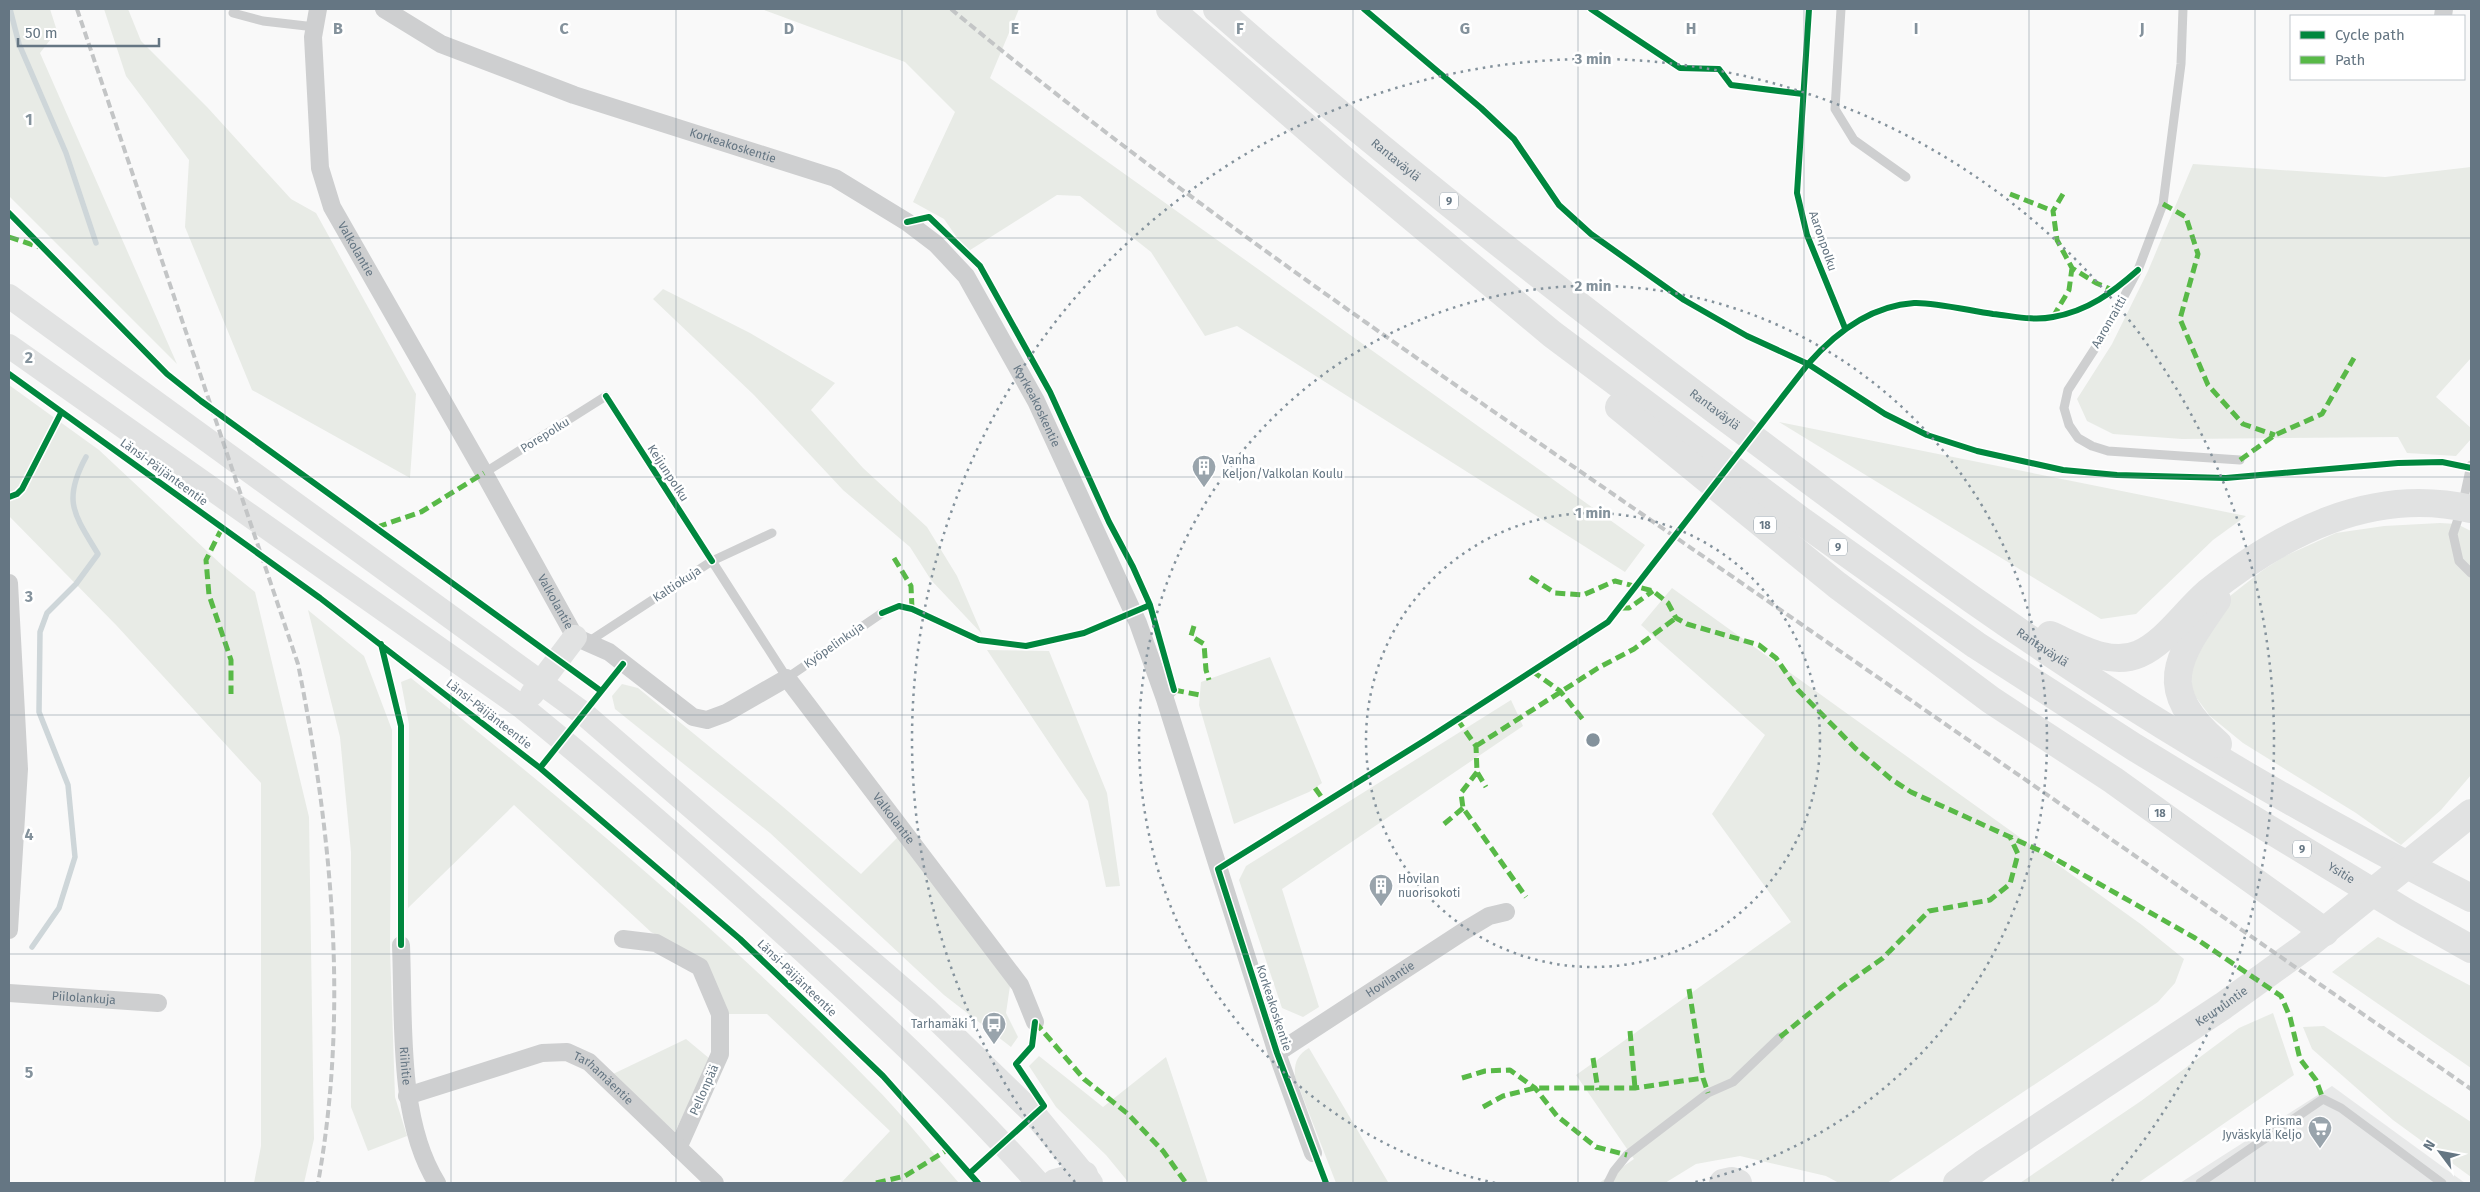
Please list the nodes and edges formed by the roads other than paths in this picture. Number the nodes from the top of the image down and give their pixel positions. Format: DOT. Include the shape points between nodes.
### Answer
graph roads {
  1 [pos="318,9"];
  2 [pos="384,9"];
  3 [pos="1170,9"];
  4 [pos="1217,9"];
  5 [pos="1841,9"];
  6 [pos="2183,9"];
  7 [pos="233,13"];
  8 [pos="315,27"];
  9 [pos="1906,177"];
  10 [pos="10,297"];
  11 [pos="1552,334"];
  12 [pos="17,352"];
  13 [pos="606,396"];
  14 [pos="2240,460"];
  15 [pos="2471,465"];
  16 [pos="484,473"];
  17 [pos="2467,508"];
  18 [pos="772,533"];
  19 [pos="712,561"];
  20 [pos="2250,562"];
  21 [pos="2471,572"];
  22 [pos="9,584"];
  23 [pos="1975,601"];
  24 [pos="882,613"];
  25 [pos="581,640"];
  26 [pos="11,651"];
  27 [pos="787,678"];
  28 [pos="542,682"];
  29 [pos="522,707"];
  30 [pos="14,769"];
  31 [pos="2265,787"];
  32 [pos="2466,817"];
  33 [pos="2471,898"];
  34 [pos="1506,912"];
  35 [pos="9,930"];
  36 [pos="623,939"];
  37 [pos="2316,939"];
  38 [pos="400,945"];
  39 [pos="2471,949"];
  40 [pos="9,993"];
  41 [pos="158,1003"];
  42 [pos="1035,1022"];
  43 [pos="1780,1037"];
  44 [pos="1277,1053"];
  45 [pos="407,1096"];
  46 [pos="678,1148"];
  47 [pos="1313,1153"];
  48 [pos="1983,1164"];
  49 [pos="1085,1180"];
  50 [pos="437,1183"];
  51 [pos="715,1183"];
  52 [pos="1038,1183"];
  53 [pos="1055,1183"];
  54 [pos="1608,1183"];
  55 [pos="1723,1183"];
  56 [pos="1738,1183"];
  57 [pos="1943,1183"];
  58 [pos="1957,1183"];
  59 [pos="2200,1183"];
  60 [pos="2442,1183"];
  1 -- 8 [label="street, Valkolantie"];
  2 -- 44 [label="street, Korkeakoskentie" via="441,44 574,95 835,178 892,211 936,244 966,276 1039,408 1170,694"];
  3 -- 11 [label="highway, 9"];
  4 -- 23 [label="highway, Rantaväylä / 9" via="1309,89 1581,307 1828,495"];
  5 -- 9 [label="lane" via="1836,109 1854,140"];
  6 -- 14 [label="lane, Aaronraitti" via="2181,64 2163,204 2138,270 2103,336 2068,390 2064,408 2069,425 2078,438 2108,451"];
  7 -- 8 [label="lane" via="263,21"];
  8 -- 16 [label="street, Valkolantie" via="320,168 332,207"];
  10 -- 28 [label="main road"];
  11 -- 37 [label="highway, 18" via="1597,389 1837,585 1991,700 2113,780"];
  11 -- 39 [label="highway, Ysitie / 9" via="1803,522 1976,645 2134,747"];
  12 -- 29 [label="main road, Länsi-Päijänteentie"];
  13 -- 16 [label="lane, Porepolku"];
  15 -- 17 [label="lane"];
  16 -- 25 [label="street, Valkolantie"];
  17 -- 20 [label="highway" via="2423,504 2375,507 2330,518 2290,537"];
  17 -- 21 [label="lane" via="2453,534 2459,561"];
  18 -- 19 [label="lane, Kaltiokuja"];
  19 -- 25 [label="lane, Kaltiokuja"];
  19 -- 27 [label="lane"];
  20 -- 23 [label="highway" via="2206,594 2140,654 2122,658 2083,649"];
  20 -- 31 [label="highway" via="2220,595 2198,627 2178,668 2178,692 2188,714 2201,730"];
  22 -- 26 [label="street"];
  23 -- 31 [label="highway, Rantaväylä / 9"];
  24 -- 27 [label="lane, Kyöpelinkuja"];
  25 -- 27 [label="street" via="609,652 694,717 707,720 726,713"];
  25 -- 28 [label="main road"];
  26 -- 30 [label="street"];
  27 -- 42 [label="street, Valkolantie" via="1020,985"];
  28 -- 29 [label="main road"];
  28 -- 49 [label="main road" via="584,714 927,1010 1035,1116"];
  29 -- 52 [label="main road, Länsi-Päijänteentie" via="730,884 904,1043"];
  30 -- 35 [label="street"];
  31 -- 33 [label="highway, 9"];
  32 -- 37 [label="highway, Keuruuntie"];
  34 -- 44 [label="street, Hovilantie" via="1489,916 1464,931"];
  36 -- 46 [label="street, Pellonpää" via="656,943 700,967 720,1014 720,1054"];
  37 -- 48 [label="highway, Keuruuntie" via="2223,1006"];
  38 -- 45 [label="street, Riihitie"];
  40 -- 41 [label="street, Piilolankuja"];
  43 -- 54 [label="lane" via="1733,1082 1708,1093 1627,1155"];
  44 -- 47 [label="street, Korkeakoskentie"];
  45 -- 46 [label="street, Tarhamäentie" via="542,1053 567,1052 589,1062"];
  45 -- 50 [label="street, Riihitie" via="415,1132"];
  46 -- 51 [label="street, Tarhamäentie"];
  48 -- 57 [label="highway"];
  48 -- 58 [label="highway, Keuruuntie"];
  49 -- 53 [label="highway"];
  55 -- 56 [label="highway"];
  59 -- 60 [label="lane" via="2323,1099 2341,1108"];
}
